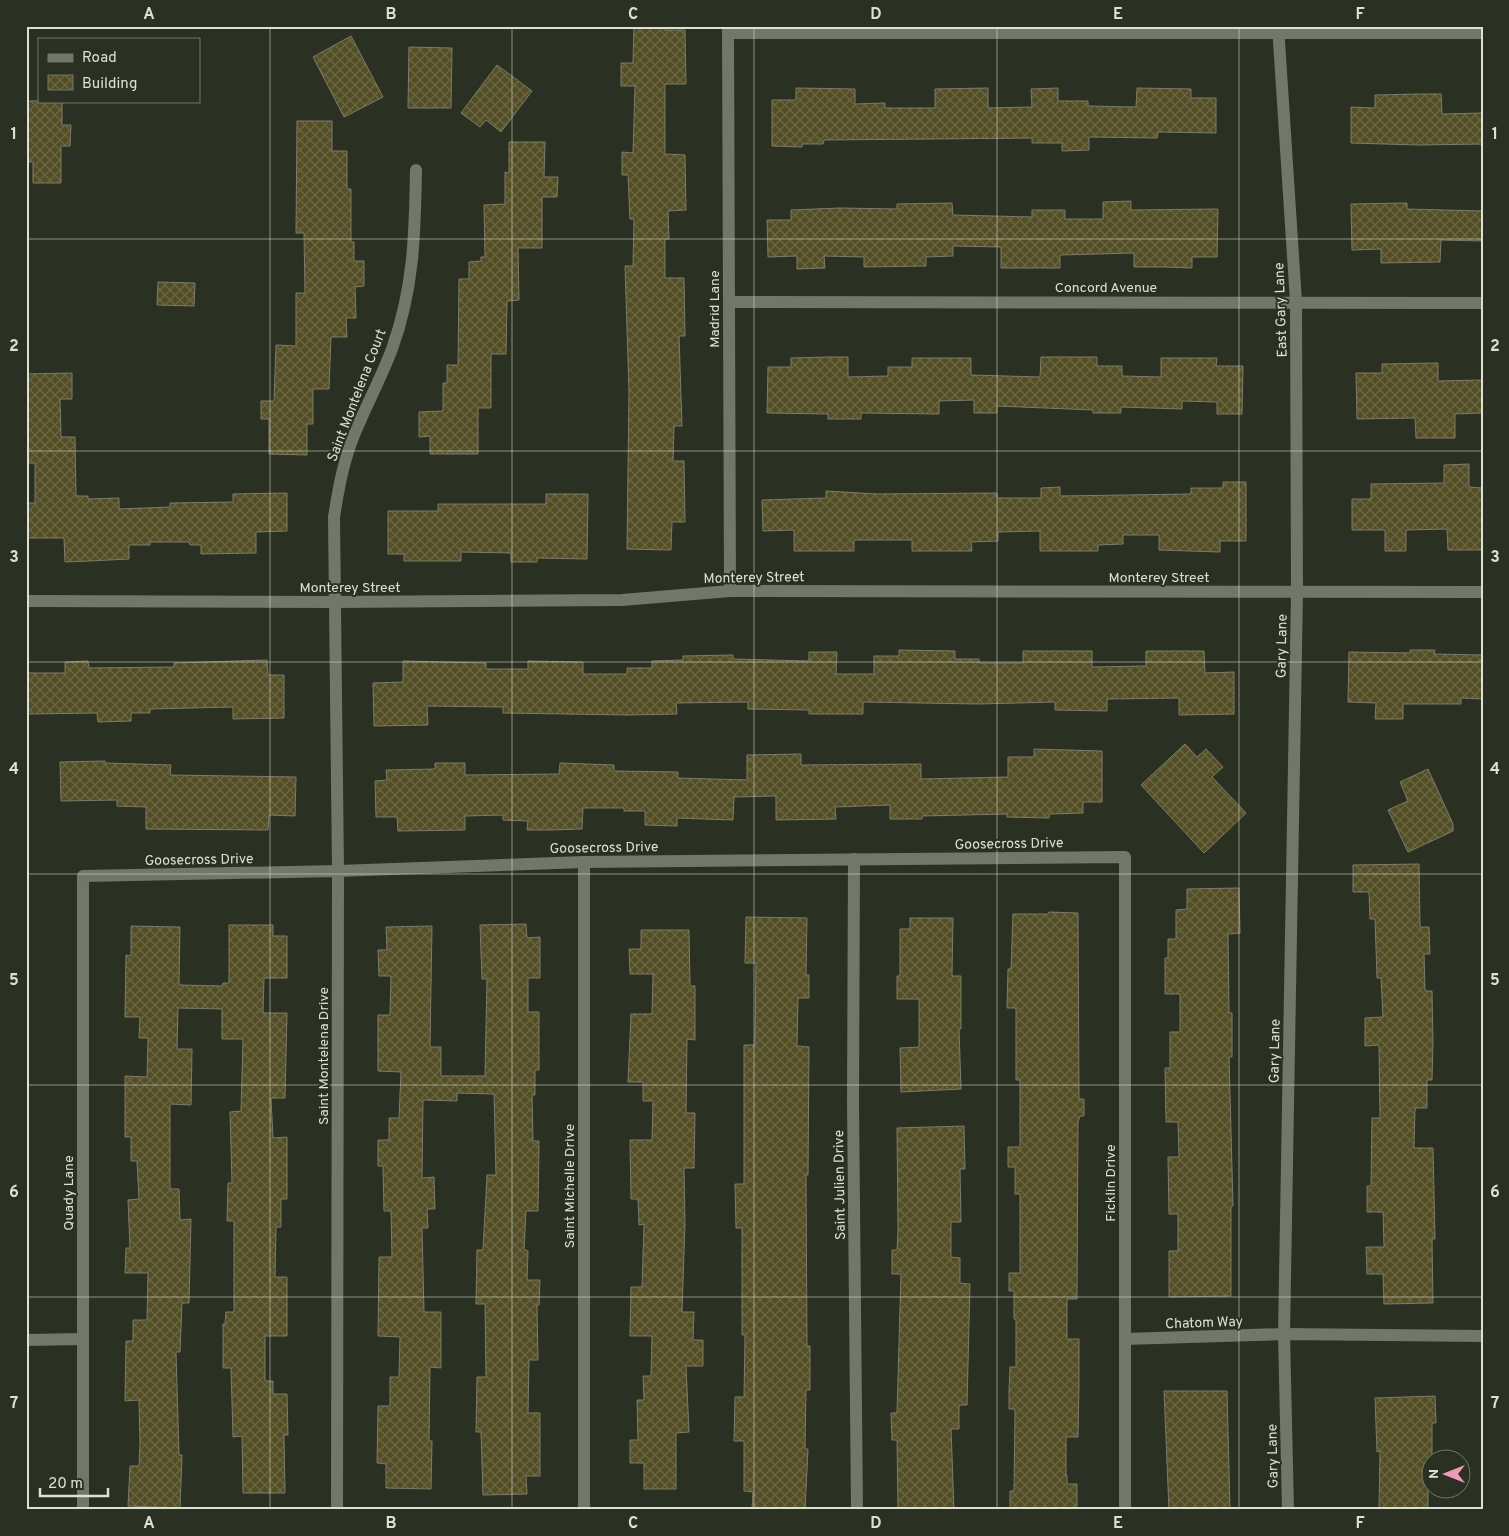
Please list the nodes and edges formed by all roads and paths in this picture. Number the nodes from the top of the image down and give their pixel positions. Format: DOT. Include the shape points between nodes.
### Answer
graph roads {
  1 [pos="1278,29"];
  2 [pos="728,30"];
  3 [pos="1483,33"];
  4 [pos="416,170"];
  5 [pos="729,302"];
  6 [pos="1296,302"];
  7 [pos="1483,303"];
  8 [pos="730,591"];
  9 [pos="1483,592"];
  10 [pos="1297,593"];
  11 [pos="26,601"];
  12 [pos="334,602"];
  13 [pos="1126,857"];
  14 [pos="854,860"];
  15 [pos="584,862"];
  16 [pos="338,871"];
  17 [pos="83,876"];
  18 [pos="1284,1334"];
  19 [pos="1483,1336"];
  20 [pos="83,1339"];
  21 [pos="1126,1339"];
  22 [pos="26,1340"];
  23 [pos="82,1510"];
  24 [pos="337,1510"];
  25 [pos="584,1510"];
  26 [pos="857,1510"];
  27 [pos="1126,1510"];
  28 [pos="1288,1510"];
  1 -- 2 [label="street"];
  1 -- 3 [label="street"];
  1 -- 6 [label="street, East Gary Lane"];
  2 -- 5 [label="street, Madrid Lane"];
  4 -- 12 [label="street, Saint Montelena Court" via="414,251 408,291 392,349 351,443 340,478 334,517"];
  5 -- 6 [label="street, Concord Avenue"];
  5 -- 8 [label="street, Madrid Lane"];
  6 -- 7 [label="street, Concord Avenue"];
  6 -- 10 [label="street, East Gary Lane"];
  8 -- 10 [label="street, Monterey Street"];
  8 -- 12 [label="street, Monterey Street" via="622,600"];
  9 -- 10 [label="street, Monterey Street"];
  10 -- 18 [label="street, Gary Lane"];
  11 -- 12 [label="street, Monterey Street"];
  12 -- 16 [label="street, Saint Montelena Drive"];
  13 -- 14 [label="street, Goosecross Drive"];
  13 -- 21 [label="street, Ficklin Drive"];
  14 -- 15 [label="street, Goosecross Drive"];
  14 -- 26 [label="street, Saint Julien Drive"];
  15 -- 16 [label="street, Goosecross Drive"];
  15 -- 25 [label="street, Saint Michelle Drive"];
  16 -- 17 [label="street, Goosecross Drive"];
  16 -- 24 [label="street, Saint Montelena Drive"];
  17 -- 20 [label="street, Quady Lane"];
  18 -- 19 [label="street, Chatom Way"];
  18 -- 21 [label="street, Chatom Way"];
  18 -- 28 [label="street, Gary Lane"];
  20 -- 22 [label="street"];
  20 -- 23 [label="street, Quady Lane"];
  21 -- 27 [label="street, Ficklin Drive"];
}
